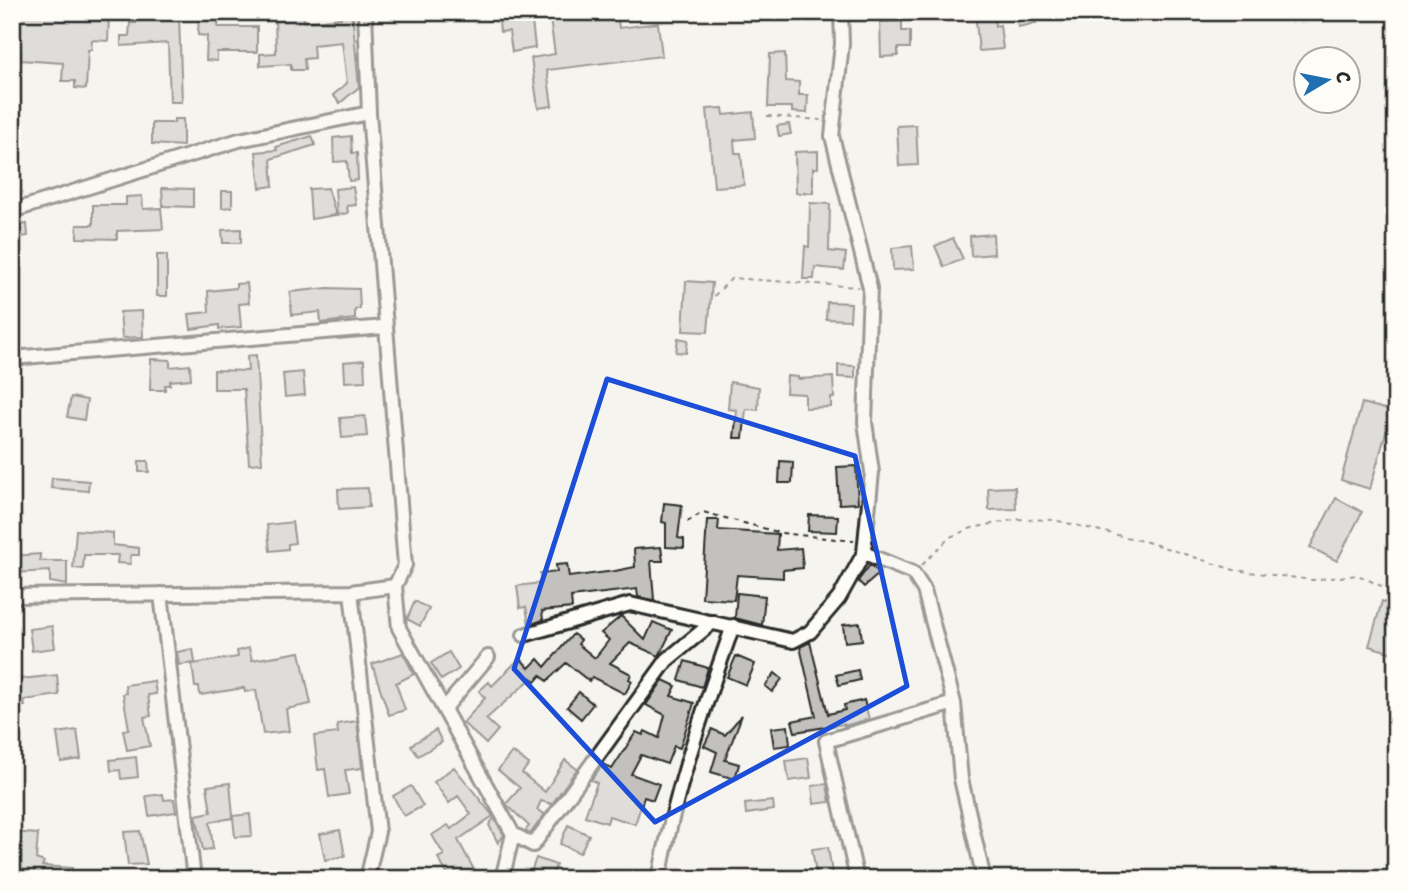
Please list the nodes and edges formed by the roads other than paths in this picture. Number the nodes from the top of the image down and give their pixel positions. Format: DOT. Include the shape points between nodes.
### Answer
graph roads {
  1 [pos="365,12"];
  2 [pos="841,12"];
  3 [pos="369,113"];
  4 [pos="12,211"];
  5 [pos="385,327"];
  6 [pos="12,358"];
  7 [pos="865,548"];
  8 [pos="395,586"];
  9 [pos="351,593"];
  10 [pos="161,594"];
  11 [pos="12,596"];
  12 [pos="713,622"];
  13 [pos="733,626"];
  14 [pos="524,635"];
  15 [pos="488,657"];
  16 [pos="954,703"];
  17 [pos="443,709"];
  18 [pos="513,834"];
  19 [pos="194,879"];
  20 [pos="367,879"];
  21 [pos="502,879"];
  22 [pos="659,879"];
  23 [pos="857,879"];
  24 [pos="984,879"];
  1 -- 3 [label="street"];
  2 -- 7 [label="street" via="832,136 870,288 865,422 872,472"];
  3 -- 4 [label="street" via="239,140"];
  3 -- 5 [label="street"];
  5 -- 6 [label="street"];
  5 -- 8 [label="street" via="405,565"];
  7 -- 13 [label="street" via="839,598 810,632 793,641"];
  7 -- 16 [label="street" via="913,573 924,590"];
  8 -- 9 [label="street"];
  8 -- 17 [label="street" via="399,628"];
  9 -- 10 [label="street"];
  9 -- 20 [label="street" via="378,832"];
  10 -- 11 [label="street"];
  10 -- 19 [label="street"];
  12 -- 13 [label="street"];
  12 -- 14 [label="street" via="630,604"];
  12 -- 18 [label="street" via="667,660 533,845"];
  13 -- 22 [label="street" via="691,745"];
  15 -- 17 [label="street"];
  16 -- 23 [label="street" via="826,741"];
  16 -- 24 [label="street" via="961,779"];
  17 -- 18 [label="street"];
  18 -- 21 [label="street"];
}
